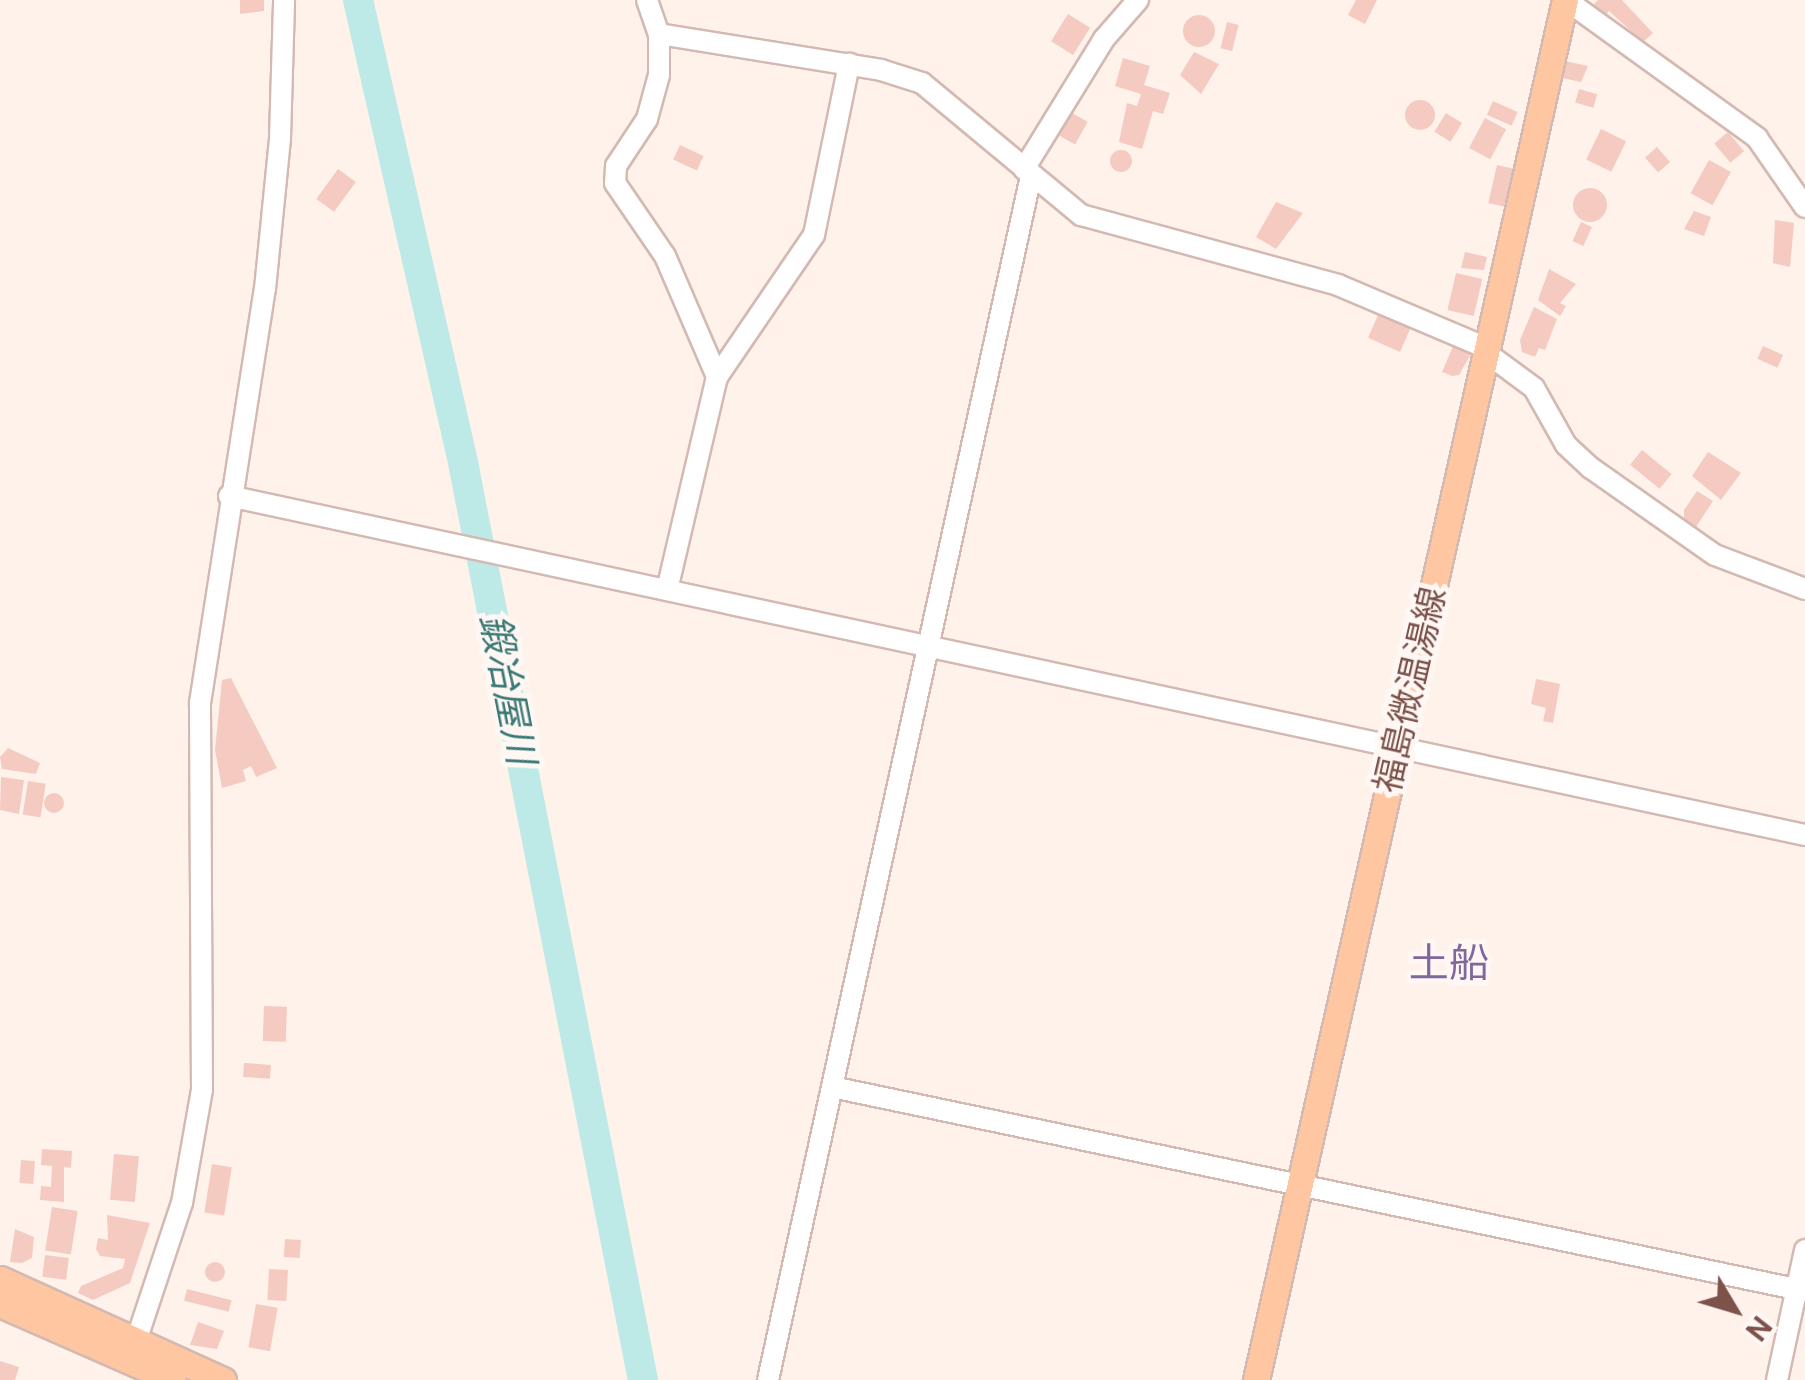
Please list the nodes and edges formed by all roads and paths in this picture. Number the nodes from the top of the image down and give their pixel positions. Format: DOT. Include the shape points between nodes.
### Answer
graph roads {
  1 [pos="284,0"];
  2 [pos="647,0"];
  3 [pos="1138,0"];
  4 [pos="1566,0"];
  5 [pos="659,34"];
  6 [pos="849,64"];
  7 [pos="1028,173"];
  8 [pos="1805,207"];
  9 [pos="1488,351"];
  10 [pos="716,378"];
  11 [pos="230,496"];
  12 [pos="1805,589"];
  13 [pos="667,590"];
  14 [pos="928,648"];
  15 [pos="1397,744"];
  16 [pos="1805,835"];
  17 [pos="832,1088"];
  18 [pos="1301,1181"];
  19 [pos="1805,1250"];
  20 [pos="0,1279"];
  21 [pos="1801,1290"];
  22 [pos="0,1304"];
  23 [pos="129,1361"];
  24 [pos="173,1380"];
  25 [pos="223,1380"];
  26 [pos="768,1380"];
  27 [pos="1256,1380"];
  28 [pos="1777,1380"];
  1 -- 11 [label="street" via="272,231"];
  2 -- 5 [label="street"];
  3 -- 7 [label="street" via="1104,39"];
  4 -- 8 [label="street" via="1757,138"];
  4 -- 9 [label="main road, 福島微温湯線"];
  5 -- 6 [label="street"];
  5 -- 10 [label="street" via="653,106 616,166 615,184 665,256"];
  6 -- 7 [label="street" via="935,90"];
  6 -- 10 [label="street" via="810,244"];
  7 -- 9 [label="street" via="1092,220 1338,285"];
  7 -- 14 [label="street"];
  9 -- 12 [label="street" via="1534,388 1566,445 1591,468 1715,555"];
  9 -- 15 [label="main road, 福島微温湯線"];
  10 -- 13 [label="street"];
  11 -- 13 [label="street"];
  11 -- 23 [label="street" via="197,756 202,1090 182,1203"];
  13 -- 14 [label="street"];
  14 -- 15 [label="street"];
  14 -- 17 [label="street"];
  15 -- 16 [label="street"];
  15 -- 18 [label="main road, 福島微温湯線"];
  17 -- 18 [label="street"];
  17 -- 26 [label="street"];
  18 -- 21 [label="street"];
  18 -- 27 [label="main road, 福島微温湯線"];
  19 -- 21 [label="street"];
  20 -- 23 [label="main road"];
  21 -- 28 [label="street"];
  22 -- 23 [label="main road"];
  23 -- 24 [label="main road"];
  23 -- 25 [label="main road"];
}
